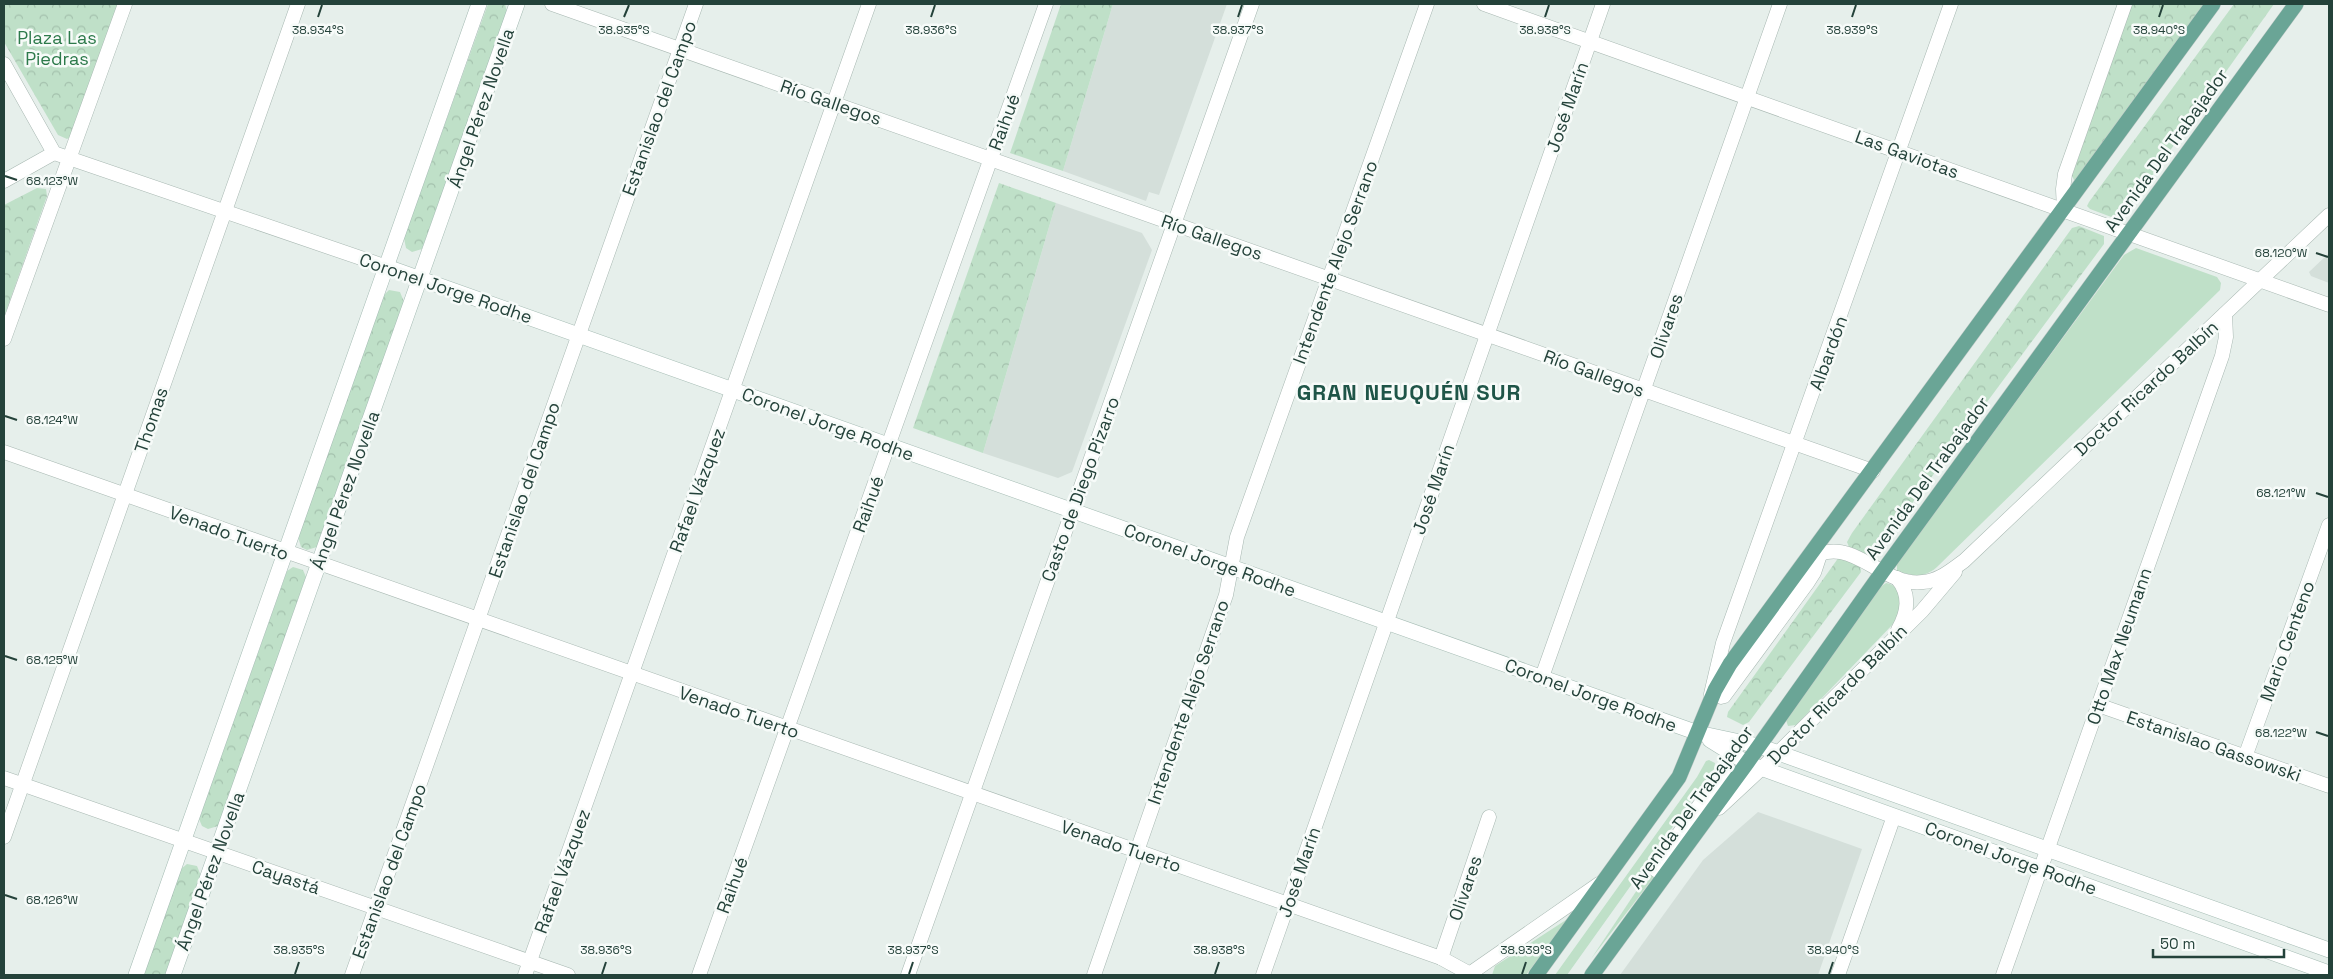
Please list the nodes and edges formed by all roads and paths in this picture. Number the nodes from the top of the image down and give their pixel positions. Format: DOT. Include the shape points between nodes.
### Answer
graph roads {
  1 [pos="125,4"];
  2 [pos="298,4"];
  3 [pos="479,4"];
  4 [pos="518,4"];
  5 [pos="552,4"];
  6 [pos="696,4"];
  7 [pos="869,4"];
  8 [pos="1046,4"];
  9 [pos="1252,4"];
  10 [pos="1427,4"];
  11 [pos="1484,4"];
  12 [pos="1603,4"];
  13 [pos="1780,4"];
  14 [pos="1952,4"];
  15 [pos="2125,4"];
  16 [pos="2213,4"];
  17 [pos="2296,4"];
  18 [pos="1590,42"];
  19 [pos="680,49"];
  20 [pos="4,64"];
  21 [pos="1747,97"];
  22 [pos="834,103"];
  23 [pos="1899,152"];
  24 [pos="54,153"];
  25 [pos="69,158"];
  26 [pos="991,159"];
  27 [pos="4,181"];
  28 [pos="2064,210"];
  29 [pos="225,211"];
  30 [pos="2329,216"];
  31 [pos="1174,224"];
  32 [pos="2129,233"];
  33 [pos="387,267"];
  34 [pos="420,278"];
  35 [pos="1329,279"];
  36 [pos="2260,281"];
  37 [pos="2329,305"];
  38 [pos="2225,314"];
  39 [pos="1487,334"];
  40 [pos="579,335"];
  41 [pos="4,339"];
  42 [pos="733,390"];
  43 [pos="1644,390"];
  44 [pos="1795,444"];
  45 [pos="889,445"];
  46 [pos="4,452"];
  47 [pos="1873,471"];
  48 [pos="125,495"];
  49 [pos="1072,511"];
  50 [pos="2329,525"];
  51 [pos="286,553"];
  52 [pos="1964,561"];
  53 [pos="1805,563"];
  54 [pos="319,564"];
  55 [pos="1231,567"];
  56 [pos="1883,571"];
  57 [pos="1897,578"];
  58 [pos="478,620"];
  59 [pos="1386,622"];
  60 [pos="1887,645"];
  61 [pos="632,674"];
  62 [pos="1542,678"];
  63 [pos="1725,698"];
  64 [pos="1709,703"];
  65 [pos="2098,705"];
  66 [pos="787,729"];
  67 [pos="1698,733"];
  68 [pos="1759,746"];
  69 [pos="1778,753"];
  70 [pos="2245,757"];
  71 [pos="1747,763"];
  72 [pos="1762,768"];
  73 [pos="4,778"];
  74 [pos="22,784"];
  75 [pos="2329,786"];
  76 [pos="972,794"];
  77 [pos="1894,816"];
  78 [pos="1489,817"];
  79 [pos="1704,822"];
  80 [pos="4,837"];
  81 [pos="184,841"];
  82 [pos="2048,849"];
  83 [pos="1137,851"];
  84 [pos="216,852"];
  85 [pos="2041,869"];
  86 [pos="1657,873"];
  87 [pos="1604,881"];
  88 [pos="1288,904"];
  89 [pos="376,908"];
  90 [pos="2329,950"];
  91 [pos="1441,958"];
  92 [pos="527,969"];
  93 [pos="2327,969"];
  94 [pos="136,975"];
  95 [pos="173,975"];
  96 [pos="352,975"];
  97 [pos="568,975"];
  98 [pos="699,975"];
  99 [pos="908,975"];
  100 [pos="1094,975"];
  101 [pos="1263,975"];
  102 [pos="1470,975"];
  103 [pos="1536,975"];
  104 [pos="1592,975"];
  105 [pos="1838,975"];
  106 [pos="2003,975"];
  1 -- 25 [label="street"];
  2 -- 29 [label="street, Thomas"];
  3 -- 33 [label="main road, Ángel Pérez Novella"];
  4 -- 34 [label="main road, Ángel Pérez Novella"];
  5 -- 19 [label="street, Río Gallegos"];
  6 -- 19 [label="street, Estanislao del Campo"];
  7 -- 22 [label="street, Rafael Vázquez"];
  8 -- 26 [label="street, Raihué"];
  9 -- 31 [label="street, Casto de Diego Pizarro"];
  10 -- 35 [label="street, Intendente Alejo Serrano"];
  11 -- 18 [label="street, Las Gaviotas"];
  12 -- 18 [label="street, José Marín"];
  13 -- 21 [label="street, Olivares"];
  14 -- 23 [label="street, Albardón"];
  15 -- 28 [label="street" via="2065,174"];
  16 -- 28 [label="main road, Avenida Del Trabajador"];
  17 -- 32 [label="main road, Avenida Del Trabajador"];
  18 -- 21 [label="street, Las Gaviotas"];
  18 -- 39 [label="street, José Marín"];
  19 -- 22 [label="street, Río Gallegos"];
  19 -- 40 [label="street, Estanislao del Campo"];
  20 -- 24 [label="street"];
  21 -- 23 [label="street, Las Gaviotas"];
  21 -- 43 [label="street, Olivares"];
  22 -- 26 [label="street, Río Gallegos"];
  22 -- 42 [label="street, Rafael Vázquez"];
  23 -- 28 [label="street, Las Gaviotas"];
  23 -- 44 [label="street, Albardón"];
  24 -- 25 [label="street, Coronel Jorge Rodhe"];
  24 -- 27 [label="street"];
  25 -- 29 [label="street, Coronel Jorge Rodhe"];
  25 -- 41 [label="street"];
  26 -- 31 [label="street, Río Gallegos"];
  26 -- 45 [label="street, Raihué"];
  28 -- 32 [label="street, Las Gaviotas"];
  28 -- 47 [label="main road, Avenida Del Trabajador"];
  29 -- 33 [label="street, Coronel Jorge Rodhe"];
  29 -- 48 [label="street, Thomas"];
  30 -- 36 [label="street, Doctor Ricardo Balbín"];
  31 -- 35 [label="street, Río Gallegos"];
  31 -- 49 [label="street, Casto de Diego Pizarro"];
  32 -- 36 [label="street, Las Gaviotas"];
  32 -- 56 [label="main road, Avenida Del Trabajador"];
  33 -- 34 [label="main road, Coronel Jorge Rodhe"];
  33 -- 51 [label="main road, Ángel Pérez Novella"];
  34 -- 40 [label="main road, Coronel Jorge Rodhe"];
  34 -- 54 [label="main road, Ángel Pérez Novella"];
  35 -- 39 [label="street, Río Gallegos"];
  35 -- 55 [label="street, Intendente Alejo Serrano" via="1237,537"];
  36 -- 37 [label="street, Las Gaviotas"];
  36 -- 38 [label="street, Doctor Ricardo Balbín"];
  38 -- 52 [label="street, Doctor Ricardo Balbín"];
  38 -- 65 [label="street, Otto Max Neumann" via="2226,337 2222,356"];
  39 -- 43 [label="street, Río Gallegos"];
  39 -- 59 [label="street, José Marín"];
  40 -- 42 [label="main road, Coronel Jorge Rodhe"];
  40 -- 58 [label="street, Estanislao del Campo"];
  42 -- 45 [label="main road, Coronel Jorge Rodhe"];
  42 -- 61 [label="street, Rafael Vázquez"];
  43 -- 44 [label="street, Río Gallegos"];
  43 -- 62 [label="street, Olivares"];
  44 -- 47 [label="street, Río Gallegos"];
  44 -- 64 [label="street, Albardón" via="1723,643"];
  45 -- 49 [label="main road, Coronel Jorge Rodhe"];
  45 -- 66 [label="street, Raihué"];
  46 -- 48 [label="street, Venado Tuerto"];
  47 -- 53 [label="main road, Avenida Del Trabajador"];
  48 -- 51 [label="street, Venado Tuerto"];
  48 -- 74 [label="street, Thomas"];
  49 -- 55 [label="main road, Coronel Jorge Rodhe"];
  49 -- 76 [label="street, Casto de Diego Pizarro"];
  50 -- 70 [label="street, Mario Centeno"];
  51 -- 54 [label="street, Venado Tuerto"];
  51 -- 81 [label="main road, Ángel Pérez Novella"];
  52 -- 57 [label="street, Doctor Ricardo Balbín" via="1931,581 1909,582"];
  52 -- 60 [label="street, Doctor Ricardo Balbín" via="1931,601"];
  53 -- 56 [label="street, Doctor Ricardo Balbín" via="1821,553 1841,552"];
  53 -- 64 [label="main road, Avenida Del Trabajador" via="1726,670"];
  54 -- 58 [label="street, Venado Tuerto"];
  54 -- 84 [label="main road, Ángel Pérez Novella"];
  55 -- 59 [label="main road, Coronel Jorge Rodhe"];
  55 -- 83 [label="street, Intendente Alejo Serrano" via="1226,595"];
  56 -- 57 [label="street, Doctor Ricardo Balbín"];
  56 -- 68 [label="main road, Avenida Del Trabajador"];
  57 -- 60 [label="street" via="1904,589 1907,604 1903,621"];
  58 -- 61 [label="street, Venado Tuerto"];
  58 -- 89 [label="street, Estanislao del Campo"];
  59 -- 62 [label="main road, Coronel Jorge Rodhe"];
  59 -- 88 [label="street, José Marín"];
  60 -- 69 [label="street, Doctor Ricardo Balbín"];
  61 -- 66 [label="street, Venado Tuerto"];
  61 -- 92 [label="street, Rafael Vázquez"];
  62 -- 67 [label="main road, Coronel Jorge Rodhe"];
  63 -- 63 [label="street" via="1720,698 1721,693 1821,558 1809,584"];
  64 -- 67 [label="main road, Avenida Del Trabajador"];
  65 -- 70 [label="street, Estanislao Gassowski"];
  65 -- 82 [label="street, Otto Max Neumann"];
  66 -- 76 [label="street, Venado Tuerto"];
  66 -- 98 [label="street, Raihué"];
  67 -- 68 [label="main road, Coronel Jorge Rodhe"];
  67 -- 71 [label="main road, Coronel Jorge Rodhe"];
  67 -- 87 [label="main road, Avenida Del Trabajador" via="1678,777"];
  68 -- 69 [label="main road, Coronel Jorge Rodhe"];
  68 -- 71 [label="main road, Avenida Del Trabajador"];
  69 -- 72 [label="street, Doctor Ricardo Balbín"];
  69 -- 82 [label="main road, Coronel Jorge Rodhe"];
  70 -- 75 [label="street, Estanislao Gassowski"];
  71 -- 72 [label="main road, Coronel Jorge Rodhe"];
  71 -- 79 [label="main road, Avenida Del Trabajador"];
  72 -- 77 [label="main road, Coronel Jorge Rodhe"];
  72 -- 79 [label="street, Doctor Ricardo Balbín"];
  73 -- 74 [label="street, Cayastá"];
  74 -- 80 [label="street, Thomas"];
  74 -- 81 [label="street, Cayastá"];
  76 -- 83 [label="street, Venado Tuerto"];
  76 -- 99 [label="street, Casto de Diego Pizarro"];
  77 -- 85 [label="main road, Coronel Jorge Rodhe"];
  77 -- 105 [label="street"];
  78 -- 91 [label="street, Olivares"];
  79 -- 104 [label="main road, Avenida Del Trabajador"];
  81 -- 84 [label="street, Cayastá"];
  81 -- 94 [label="main road, Ángel Pérez Novella"];
  82 -- 85 [label="street, Otto Max Neumann"];
  82 -- 90 [label="main road, Coronel Jorge Rodhe"];
  83 -- 88 [label="street, Venado Tuerto"];
  83 -- 100 [label="street, Intendente Alejo Serrano"];
  84 -- 89 [label="street, Cayastá"];
  84 -- 95 [label="main road, Ángel Pérez Novella"];
  85 -- 93 [label="main road, Coronel Jorge Rodhe"];
  85 -- 106 [label="street, Otto Max Neumann"];
  86 -- 86 [label="street" via="1651,869 1724,768 1730,768 1731,772"];
  87 -- 102 [label="street"];
  87 -- 103 [label="main road, Avenida Del Trabajador"];
  88 -- 91 [label="street, Venado Tuerto"];
  88 -- 101 [label="street, José Marín"];
  89 -- 92 [label="street, Cayastá"];
  89 -- 96 [label="street, Estanislao del Campo"];
  91 -- 102 [label="street, Venado Tuerto"];
  92 -- 97 [label="street, Cayastá"];
}
